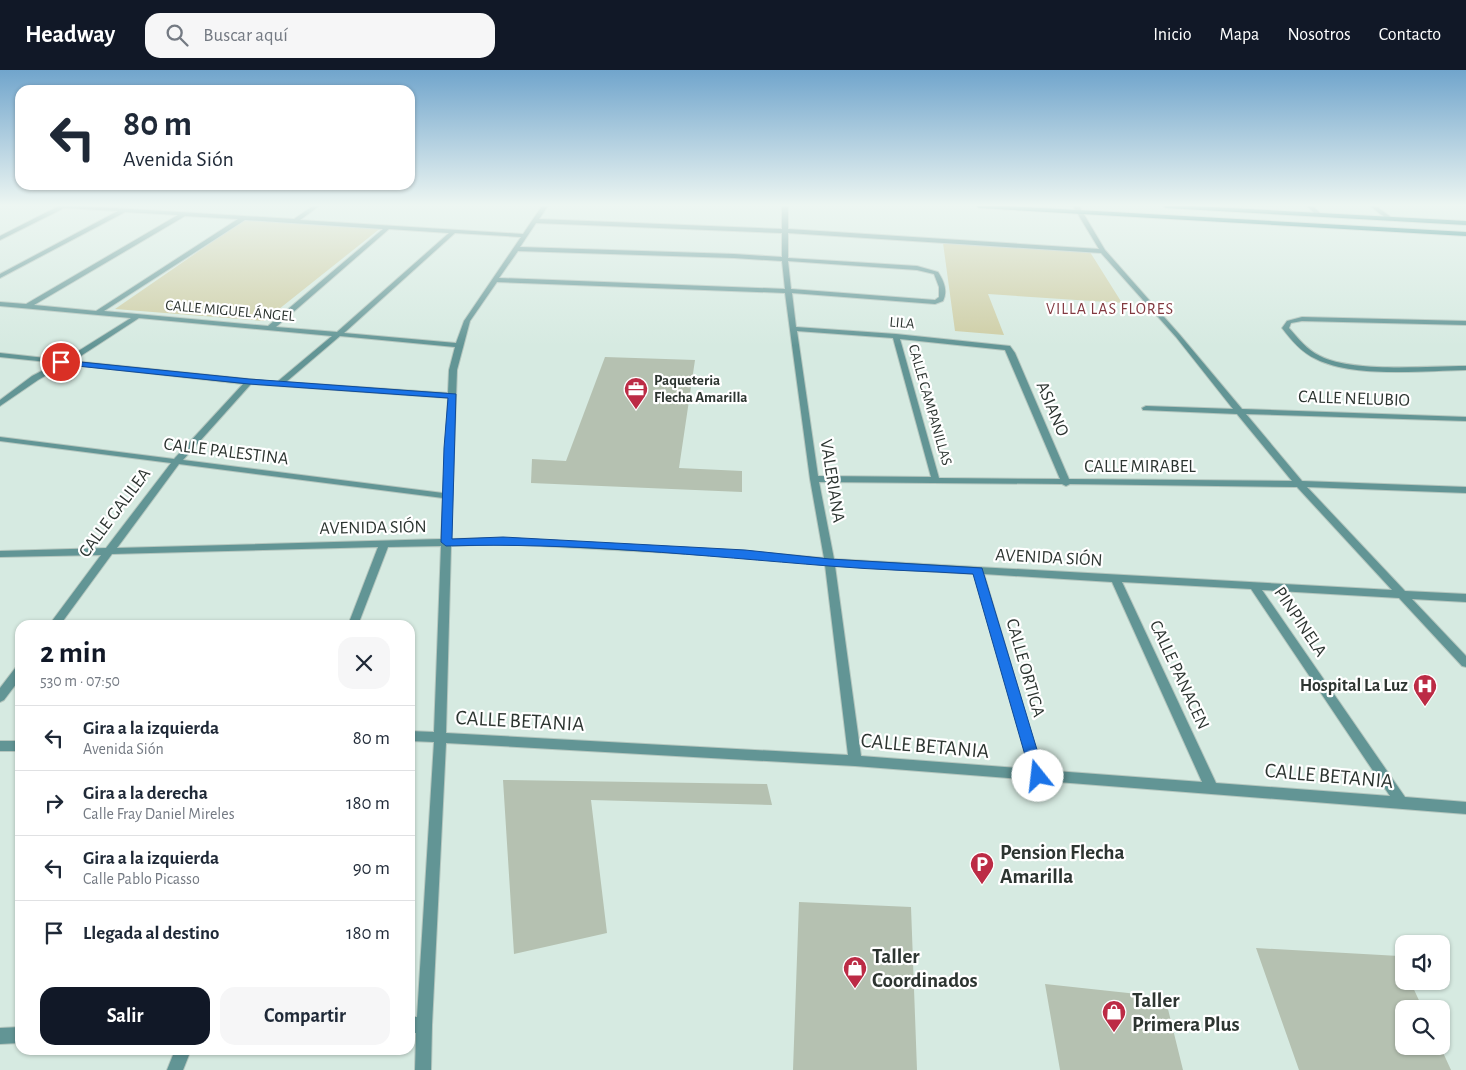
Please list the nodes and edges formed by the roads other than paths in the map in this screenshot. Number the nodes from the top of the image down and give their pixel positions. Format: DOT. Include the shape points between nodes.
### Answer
graph roads {
  1 [pos="44,253"];
  2 [pos="118,253"];
  3 [pos="190,253"];
  4 [pos="358,253"];
  5 [pos="430,253"];
  6 [pos="515,253"];
  7 [pos="626,253"];
  8 [pos="785,253"];
  9 [pos="1103,253"];
  10 [pos="785,258"];
  11 [pos="0,276"];
  12 [pos="496,280"];
  13 [pos="788,290"];
  14 [pos="0,304"];
  15 [pos="28,306"];
  16 [pos="97,313"];
  17 [pos="137,317"];
  18 [pos="1466,323"];
  19 [pos="270,328"];
  20 [pos="794,328"];
  21 [pos="339,334"];
  22 [pos="896,336"];
  23 [pos="459,345"];
  24 [pos="1007,348"];
  25 [pos="0,356"];
  26 [pos="61,362"];
  27 [pos="1466,368"];
  28 [pos="249,382"];
  29 [pos="280,384"];
  30 [pos="453,396"];
  31 [pos="0,404"];
  32 [pos="1146,408"];
  33 [pos="1241,411"];
  34 [pos="1466,419"];
  35 [pos="0,439"];
  36 [pos="176,462"];
  37 [pos="814,479"];
  38 [pos="936,481"];
  39 [pos="1066,483"];
  40 [pos="1298,484"];
  41 [pos="1466,490"];
  42 [pos="447,496"];
  43 [pos="446,542"];
  44 [pos="385,543"];
  45 [pos="109,551"];
  46 [pos="0,554"];
  47 [pos="830,562"];
  48 [pos="978,570"];
  49 [pos="1116,579"];
  50 [pos="1254,586"];
  51 [pos="1402,595"];
  52 [pos="1466,598"];
  53 [pos="58,620"];
  54 [pos="355,620"];
  55 [pos="1466,663"];
  56 [pos="15,677"];
  57 [pos="0,698"];
  58 [pos="415,736"];
  59 [pos="440,736"];
  60 [pos="0,746"];
  61 [pos="15,746"];
  62 [pos="855,760"];
  63 [pos="1038,776"];
  64 [pos="1211,787"];
  65 [pos="1401,802"];
  66 [pos="1466,808"];
  67 [pos="417,1025"];
  68 [pos="15,1035"];
  69 [pos="0,1036"];
  70 [pos="181,1055"];
  71 [pos="175,1070"];
  72 [pos="423,1070"];
  1 -- 11 [label="street"];
  2 -- 15 [label="street"];
  3 -- 16 [label="street"];
  4 -- 19 [label="street"];
  5 -- 21 [label="street"];
  6 -- 12 [label="street"];
  7 -- 10 [label="street"];
  8 -- 10 [label="street, VALERIANA"];
  9 -- 33 [label="street"];
  10 -- 13 [label="street, VALERIANA"];
  10 -- 13 [label="street" via="916,268 936,273 943,296 941,300 921,300"];
  12 -- 13 [label="street"];
  12 -- 23 [label="street" via="467,321"];
  13 -- 20 [label="street, VALERIANA"];
  14 -- 15 [label="street, CALLE MIGUEL ÁNGEL"];
  15 -- 16 [label="street, CALLE MIGUEL ÁNGEL"];
  16 -- 17 [label="street, CALLE MIGUEL ÁNGEL"];
  17 -- 19 [label="street, CALLE MIGUEL ÁNGEL"];
  17 -- 26 [label="street" via="80,354"];
  18 -- 27 [label="street" via="1302,319 1289,322 1285,328 1310,353 1334,364"];
  19 -- 21 [label="street, CALLE MIGUEL ÁNGEL"];
  20 -- 22 [label="street, LILA"];
  20 -- 37 [label="street, VALERIANA"];
  21 -- 23 [label="street, CALLE MIGUEL ÁNGEL"];
  21 -- 29 [label="street"];
  22 -- 24 [label="street, LILA"];
  22 -- 38 [label="street, CALLE CAMPANILLAS"];
  23 -- 30 [label="street"];
  24 -- 39 [label="street, ASIANO"];
  25 -- 26 [label="street"];
  26 -- 28 [label="street"];
  26 -- 31 [label="street"];
  28 -- 29 [label="street"];
  28 -- 36 [label="street, CALLE GALILEA"];
  29 -- 30 [label="street"];
  30 -- 42 [label="street"];
  32 -- 33 [label="street, CALLE NELUBIO"];
  33 -- 34 [label="street, CALLE NELUBIO"];
  33 -- 40 [label="street"];
  35 -- 36 [label="street, CALLE PALESTINA"];
  36 -- 42 [label="street, CALLE PALESTINA"];
  36 -- 45 [label="street, CALLE GALILEA"];
  37 -- 38 [label="street, CALLE MIRABEL"];
  37 -- 47 [label="street, VALERIANA"];
  38 -- 39 [label="street, CALLE MIRABEL"];
  39 -- 40 [label="street, CALLE MIRABEL"];
  40 -- 41 [label="street, CALLE MIRABEL"];
  40 -- 51 [label="street"];
  42 -- 43 [label="street"];
  43 -- 44 [label="street, AVENIDA SIÓN"];
  43 -- 47 [label="street, AVENIDA SIÓN" via="503,541 745,554"];
  43 -- 59 [label="street"];
  44 -- 45 [label="street, AVENIDA SIÓN"];
  44 -- 54 [label="street"];
  45 -- 46 [label="street, AVENIDA SIÓN"];
  45 -- 53 [label="street, CALLE GALILEA"];
  47 -- 48 [label="street, AVENIDA SIÓN"];
  47 -- 62 [label="street, VALERIANA"];
  48 -- 49 [label="street, AVENIDA SIÓN"];
  48 -- 63 [label="street, CALLE ORTIGA"];
  49 -- 50 [label="street, AVENIDA SIÓN"];
  49 -- 64 [label="street, CALLE PANACEN"];
  50 -- 51 [label="street, AVENIDA SIÓN"];
  50 -- 65 [label="street, PINPINELA"];
  51 -- 52 [label="street, AVENIDA SIÓN"];
  51 -- 55 [label="street"];
  56 -- 57 [label="street"];
  58 -- 59 [label="street, CALLE BETANIA"];
  59 -- 62 [label="street, CALLE BETANIA"];
  59 -- 67 [label="street"];
  60 -- 61 [label="street"];
  62 -- 63 [label="street, CALLE BETANIA"];
  63 -- 64 [label="street, CALLE BETANIA"];
  64 -- 65 [label="street, CALLE BETANIA"];
  65 -- 66 [label="street, CALLE BETANIA"];
  67 -- 72 [label="street"];
  68 -- 69 [label="street"];
  70 -- 71 [label="street"];
}
